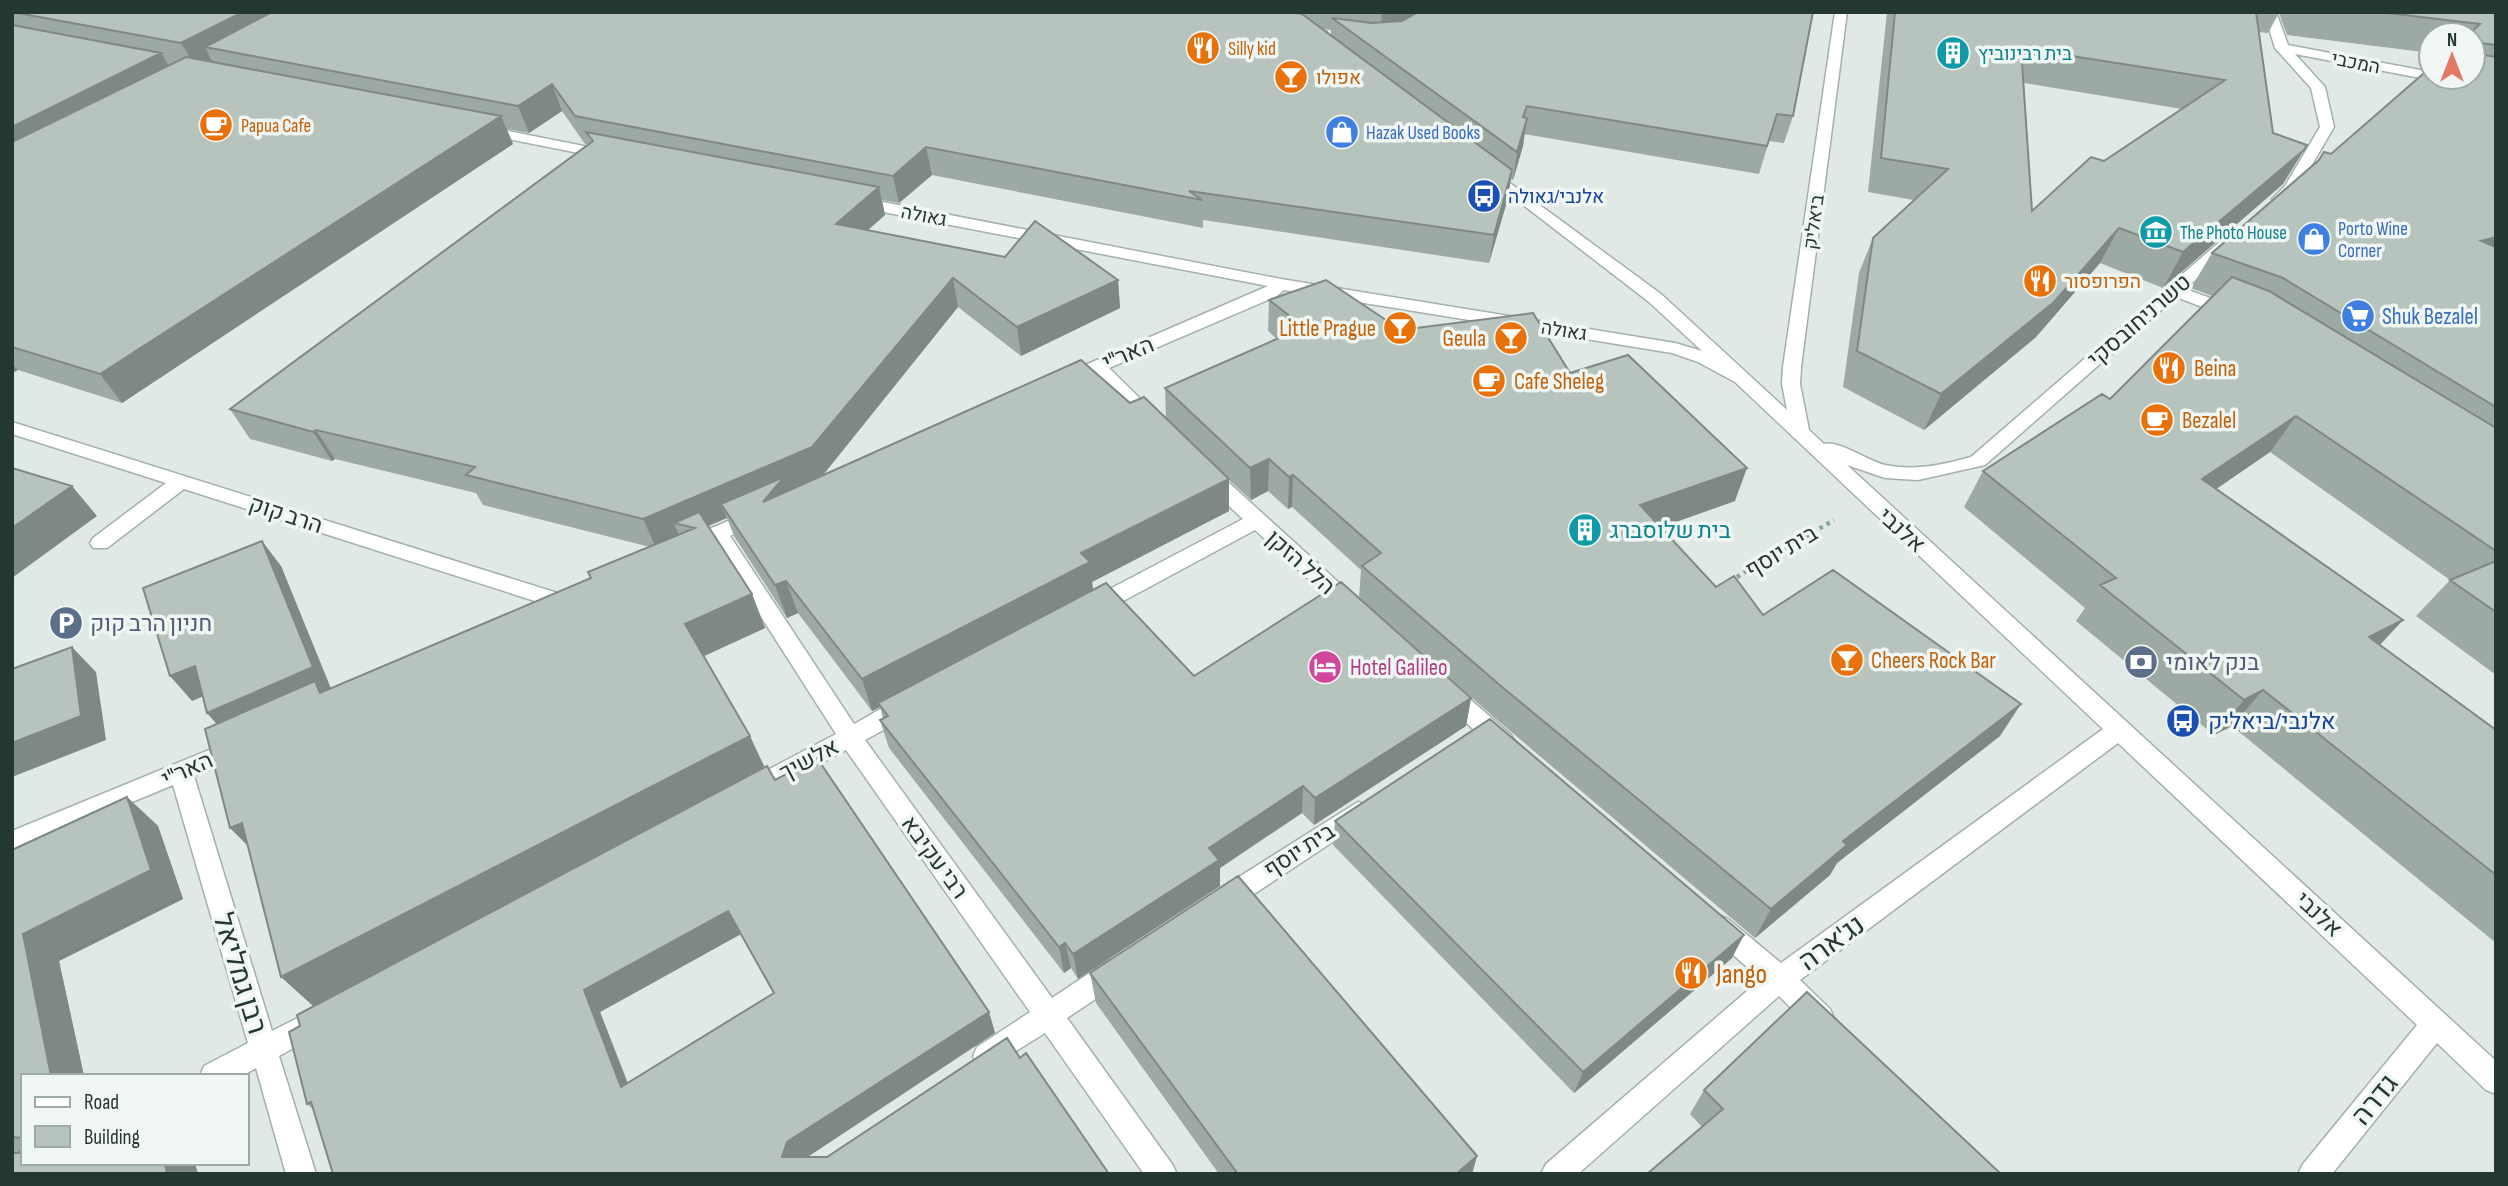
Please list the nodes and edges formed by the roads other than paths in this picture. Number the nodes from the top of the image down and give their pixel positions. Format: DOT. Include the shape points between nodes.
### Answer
graph roads {
  1 [pos="1841,12"];
  2 [pos="2270,12"];
  3 [pos="2282,48"];
  4 [pos="2417,73"];
  5 [pos="462,126"];
  6 [pos="626,158"];
  7 [pos="1470,158"];
  8 [pos="844,200"];
  9 [pos="2272,206"];
  10 [pos="2242,231"];
  11 [pos="1281,284"];
  12 [pos="2173,290"];
  13 [pos="2253,320"];
  14 [pos="1096,366"];
  15 [pos="1748,382"];
  16 [pos="1046,388"];
  17 [pos="12,428"];
  18 [pos="1800,430"];
  19 [pos="1166,434"];
  20 [pos="1196,463"];
  21 [pos="182,481"];
  22 [pos="769,511"];
  23 [pos="1256,521"];
  24 [pos="718,533"];
  25 [pos="100,542"];
  26 [pos="669,554"];
  27 [pos="584,591"];
  28 [pos="560,601"];
  29 [pos="534,613"];
  30 [pos="1071,619"];
  31 [pos="1366,620"];
  32 [pos="1436,682"];
  33 [pos="923,698"];
  34 [pos="1486,727"];
  35 [pos="2121,729"];
  36 [pos="850,737"];
  37 [pos="257,738"];
  38 [pos="1463,742"];
  39 [pos="1517,754"];
  40 [pos="181,773"];
  41 [pos="1382,795"];
  42 [pos="728,802"];
  43 [pos="12,842"];
  44 [pos="1198,916"];
  45 [pos="1706,916"];
  46 [pos="1129,962"];
  47 [pos="1780,979"];
  48 [pos="337,1010"];
  49 [pos="1049,1015"];
  50 [pos="2435,1024"];
  51 [pos="1839,1037"];
  52 [pos="264,1049"];
  53 [pos="970,1068"];
  54 [pos="218,1074"];
  55 [pos="2496,1080"];
  56 [pos="301,1174"];
  57 [pos="1162,1174"];
  58 [pos="1556,1174"];
  59 [pos="2313,1174"];
  1 -- 18 [label="street, ביאליק" via="1792,367"];
  2 -- 3 [label="street"];
  3 -- 4 [label="street, המכבי"];
  3 -- 9 [label="street" via="2318,88 2327,127 2291,189"];
  5 -- 6 [label="street"];
  7 -- 15 [label="street, אלנבי" via="1655,298"];
  8 -- 11 [label="street, גאולה"];
  10 -- 12 [label="street, טשרניחובסקי"];
  11 -- 14 [label="street, האר\"י"];
  11 -- 15 [label="street, גאולה" via="1675,348"];
  12 -- 13 [label="street"];
  12 -- 18 [label="street, טשרניחובסקי" via="1978,461 1930,474 1877,471"];
  14 -- 16 [label="street, האר\"י"];
  14 -- 19 [label="street"];
  15 -- 18 [label="street, אלנבי"];
  17 -- 21 [label="street, הרב קוק"];
  18 -- 35 [label="street, אלנבי" via="1871,501"];
  20 -- 23 [label="street, הלל הזקן"];
  21 -- 25 [label="street"];
  21 -- 28 [label="street, הרב קוק"];
  22 -- 24 [label="street"];
  23 -- 30 [label="street"];
  23 -- 31 [label="street, הלל הזקן"];
  24 -- 26 [label="street"];
  24 -- 36 [label="street, רבי עקיבא"];
  27 -- 28 [label="street"];
  28 -- 29 [label="street"];
  32 -- 34 [label="street"];
  33 -- 36 [label="street, אלשיך"];
  34 -- 38 [label="street"];
  34 -- 39 [label="street"];
  35 -- 47 [label="street, נג'ארה"];
  35 -- 50 [label="street, אלנבי"];
  36 -- 42 [label="street, אלשיך"];
  36 -- 49 [label="street, רבי עקיבא"];
  37 -- 40 [label="street, האר\"י"];
  40 -- 43 [label="street, האר\"י"];
  40 -- 52 [label="street, רבן גמליאל"];
  41 -- 44 [label="street, בית יוסף"];
  45 -- 47 [label="street"];
  46 -- 49 [label="street"];
  47 -- 51 [label="street"];
  47 -- 58 [label="street, נג'ארה"];
  48 -- 52 [label="street"];
  49 -- 53 [label="street"];
  49 -- 57 [label="street, רבי עקיבא"];
  50 -- 55 [label="street, אלנבי"];
  50 -- 59 [label="street, גדרה"];
  52 -- 54 [label="street"];
  52 -- 56 [label="street, רבן גמליאל"];
}
